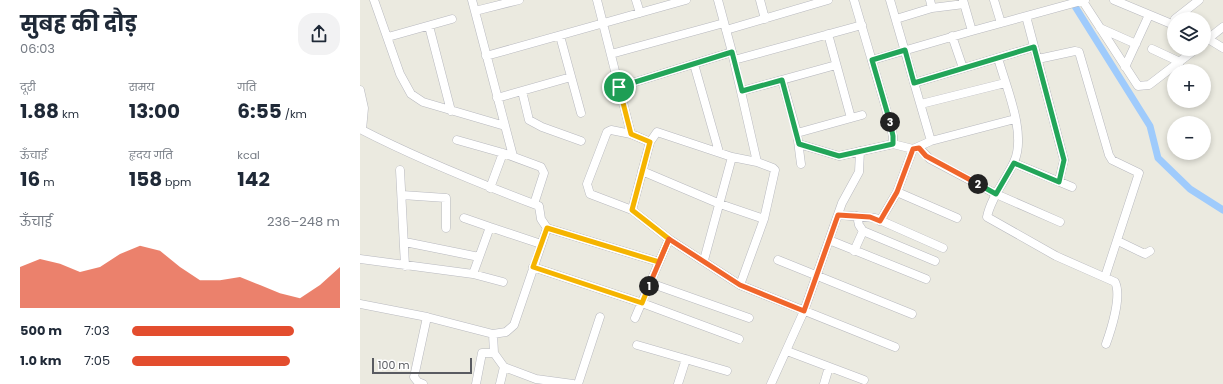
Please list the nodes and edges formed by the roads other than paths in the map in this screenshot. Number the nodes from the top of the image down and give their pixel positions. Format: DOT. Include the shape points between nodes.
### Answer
graph roads {
  1 [pos="374,0"];
  2 [pos="472,0"];
  3 [pos="519,0"];
  4 [pos="598,0"];
  5 [pos="636,0"];
  6 [pos="718,0"];
  7 [pos="760,0"];
  8 [pos="828,0"];
  9 [pos="854,0"];
  10 [pos="890,0"];
  11 [pos="994,0"];
  12 [pos="1114,0"];
  13 [pos="1196,0"];
  14 [pos="681,1"];
  15 [pos="1081,1"];
  16 [pos="963,2"];
  17 [pos="931,4"];
  18 [pos="475,11"];
  19 [pos="1183,12"];
  20 [pos="640,13"];
  21 [pos="1149,14"];
  22 [pos="1026,16"];
  23 [pos="452,19"];
  24 [pos="765,19"];
  25 [pos="896,19"];
  26 [pos="1167,20"];
  27 [pos="1001,23"];
  28 [pos="603,24"];
  29 [pos="862,25"];
  30 [pos="429,26"];
  31 [pos="725,26"];
  32 [pos="1100,27"];
  33 [pos="1223,27"];
  34 [pos="972,30"];
  35 [pos="828,34"];
  36 [pos="1211,35"];
  37 [pos="560,36"];
  38 [pos="952,36"];
  39 [pos="388,37"];
  40 [pos="1211,42"];
  41 [pos="1136,44"];
  42 [pos="1034,47"];
  43 [pos="1223,48"];
  44 [pos="1152,49"];
  45 [pos="905,50"];
  46 [pos="611,54"];
  47 [pos="486,56"];
  48 [pos="733,56"];
  49 [pos="1187,56"];
  50 [pos="998,58"];
  51 [pos="1038,59"];
  52 [pos="872,60"];
  53 [pos="1180,62"];
  54 [pos="694,64"];
  55 [pos="836,65"];
  56 [pos="1126,67"];
  57 [pos="963,68"];
  58 [pos="571,77"];
  59 [pos="782,80"];
  60 [pos="914,83"];
  61 [pos="1005,83"];
  62 [pos="619,87"];
  63 [pos="360,90"];
  64 [pos="522,91"];
  65 [pos="742,91"];
  66 [pos="497,98"];
  67 [pos="921,104"];
  68 [pos="452,111"];
  69 [pos="581,113"];
  70 [pos="862,115"];
  71 [pos="851,118"];
  72 [pos="1015,119"];
  73 [pos="506,126"];
  74 [pos="361,130"];
  75 [pos="797,133"];
  76 [pos="631,134"];
  77 [pos="456,140"];
  78 [pos="581,141"];
  79 [pos="650,142"];
  80 [pos="931,142"];
  81 [pos="799,144"];
  82 [pos="893,144"];
  83 [pos="916,149"];
  84 [pos="860,151"];
  85 [pos="503,152"];
  86 [pos="719,152"];
  87 [pos="513,156"];
  88 [pos="732,157"];
  89 [pos="757,162"];
  90 [pos="1014,163"];
  91 [pos="801,164"];
  92 [pos="400,170"];
  93 [pos="642,171"];
  94 [pos="1059,182"];
  95 [pos="1072,187"];
  96 [pos="490,188"];
  97 [pos="897,192"];
  98 [pos="996,194"];
  99 [pos="402,195"];
  100 [pos="534,204"];
  101 [pos="720,204"];
  102 [pos="632,210"];
  103 [pos="838,215"];
  104 [pos="857,216"];
  105 [pos="464,218"];
  106 [pos="957,218"];
  107 [pos="764,219"];
  108 [pos="880,221"];
  109 [pos="1060,222"];
  110 [pos="490,227"];
  111 [pos="446,228"];
  112 [pos="547,228"];
  113 [pos="863,231"];
  114 [pos="669,239"];
  115 [pos="829,240"];
  116 [pos="1118,241"];
  117 [pos="405,242"];
  118 [pos="542,244"];
  119 [pos="943,248"];
  120 [pos="854,251"];
  121 [pos="1150,251"];
  122 [pos="480,257"];
  123 [pos="360,259"];
  124 [pos="704,260"];
  125 [pos="778,260"];
  126 [pos="935,261"];
  127 [pos="659,262"];
  128 [pos="405,266"];
  129 [pos="533,267"];
  130 [pos="474,274"];
  131 [pos="816,276"];
  132 [pos="1105,277"];
  133 [pos="926,279"];
  134 [pos="503,282"];
  135 [pos="650,283"];
  136 [pos="740,285"];
  137 [pos="642,303"];
  138 [pos="360,304"];
  139 [pos="804,311"];
  140 [pos="912,314"];
  141 [pos="600,316"];
  142 [pos="427,317"];
  143 [pos="635,318"];
  144 [pos="748,318"];
  145 [pos="493,334"];
  146 [pos="739,339"];
  147 [pos="1106,344"];
  148 [pos="637,345"];
  149 [pos="895,347"];
  150 [pos="787,351"];
  151 [pos="494,354"];
  152 [pos="686,358"];
  153 [pos="504,367"];
  154 [pos="829,367"];
  155 [pos="726,371"];
  156 [pos="864,380"];
  157 [pos="536,382"];
  158 [pos="423,384"];
  159 [pos="476,384"];
  160 [pos="500,384"];
  161 [pos="573,384"];
  162 [pos="578,384"];
  163 [pos="678,384"];
  164 [pos="771,384"];
  165 [pos="824,384"];
  1 -- 39 [label="street"];
  2 -- 18 [label="street"];
  3 -- 18 [label="street"];
  4 -- 28 [label="street"];
  5 -- 20 [label="street"];
  6 -- 31 [label="street"];
  7 -- 24 [label="street"];
  8 -- 24 [label="street"];
  9 -- 29 [label="street"];
  10 -- 25 [label="street"];
  11 -- 27 [label="street"];
  12 -- 21 [label="street"];
  13 -- 19 [label="street"];
  14 -- 20 [label="street"];
  15 -- 22 [label="street"];
  15 -- 32 [label="street"];
  16 -- 17 [label="street"];
  16 -- 34 [label="street"];
  17 -- 25 [label="street"];
  18 -- 47 [label="street"];
  20 -- 28 [label="street"];
  21 -- 26 [label="street"];
  21 -- 41 [label="street"];
  22 -- 27 [label="street"];
  22 -- 42 [label="street"];
  23 -- 30 [label="street"];
  24 -- 31 [label="street"];
  25 -- 45 [label="street"];
  27 -- 34 [label="street"];
  28 -- 37 [label="street"];
  28 -- 46 [label="street"];
  29 -- 35 [label="street"];
  29 -- 52 [label="street"];
  30 -- 39 [label="street"];
  30 -- 68 [label="street"];
  31 -- 46 [label="street"];
  31 -- 48 [label="street"];
  32 -- 41 [label="street"];
  32 -- 56 [label="street"];
  33 -- 36 [label="street"];
  34 -- 38 [label="street"];
  35 -- 48 [label="street"];
  35 -- 55 [label="street"];
  37 -- 47 [label="street"];
  37 -- 58 [label="street"];
  38 -- 45 [label="street"];
  38 -- 57 [label="street"];
  39 -- 68 [label="street" via="410,94 423,102"];
  40 -- 43 [label="street"];
  41 -- 56 [label="street"];
  42 -- 50 [label="street"];
  42 -- 51 [label="street"];
  44 -- 53 [label="street"];
  45 -- 52 [label="street"];
  45 -- 60 [label="street"];
  46 -- 62 [label="street"];
  47 -- 66 [label="street"];
  48 -- 54 [label="street"];
  48 -- 65 [label="street"];
  49 -- 53 [label="street"];
  50 -- 57 [label="street"];
  50 -- 61 [label="street"];
  51 -- 94 [label="street" via="1064,160"];
  51 -- 116 [label="street" via="1079,52 1109,155 1112,160 1139,173"];
  52 -- 82 [label="street"];
  53 -- 56 [label="street" via="1148,85 1138,86"];
  54 -- 62 [label="street"];
  54 -- 86 [label="street"];
  55 -- 59 [label="street"];
  55 -- 71 [label="street"];
  57 -- 60 [label="street"];
  58 -- 64 [label="street"];
  58 -- 69 [label="street"];
  59 -- 65 [label="street"];
  59 -- 75 [label="street"];
  60 -- 67 [label="street"];
  61 -- 67 [label="street"];
  61 -- 72 [label="street"];
  62 -- 76 [label="street"];
  63 -- 74 [label="street" via="364,108"];
  64 -- 66 [label="street"];
  64 -- 78 [label="street" via="529,120"];
  65 -- 89 [label="street"];
  66 -- 73 [label="street"];
  67 -- 80 [label="street"];
  68 -- 73 [label="street"];
  70 -- 71 [label="street"];
  71 -- 75 [label="street"];
  72 -- 80 [label="street"];
  72 -- 90 [label="street" via="1019,145"];
  73 -- 87 [label="street"];
  74 -- 96 [label="street" via="387,144"];
  75 -- 81 [label="street"];
  76 -- 79 [label="street"];
  76 -- 102 [label="street" via="611,130 607,132 587,184 590,194"];
  77 -- 85 [label="street"];
  79 -- 86 [label="street" via="658,132"];
  79 -- 93 [label="street"];
  80 -- 83 [label="street"];
  81 -- 84 [label="street" via="839,156"];
  81 -- 91 [label="street"];
  82 -- 83 [label="street"];
  82 -- 84 [label="street"];
  83 -- 97 [label="street"];
  83 -- 98 [label="street"];
  84 -- 103 [label="street" via="859,172"];
  85 -- 87 [label="street"];
  85 -- 96 [label="street"];
  86 -- 88 [label="street"];
  87 -- 100 [label="street" via="543,170"];
  88 -- 89 [label="street"];
  88 -- 101 [label="street"];
  89 -- 107 [label="street" via="774,170"];
  90 -- 94 [label="street"];
  90 -- 98 [label="street"];
  92 -- 99 [label="street"];
  93 -- 101 [label="street"];
  93 -- 102 [label="street"];
  94 -- 95 [label="street"];
  96 -- 100 [label="street"];
  97 -- 106 [label="street"];
  97 -- 108 [label="street"];
  98 -- 109 [label="street"];
  98 -- 132 [label="street" via="987,215 988,219 1056,256"];
  99 -- 111 [label="street" via="446,198"];
  99 -- 117 [label="street"];
  100 -- 112 [label="street" via="541,208 541,219"];
  101 -- 107 [label="street"];
  101 -- 124 [label="street"];
  102 -- 114 [label="street"];
  103 -- 104 [label="street"];
  103 -- 115 [label="street"];
  104 -- 108 [label="street"];
  104 -- 113 [label="street" via="858,225"];
  105 -- 110 [label="street"];
  107 -- 136 [label="street"];
  108 -- 119 [label="street"];
  110 -- 118 [label="street"];
  110 -- 122 [label="street"];
  112 -- 118 [label="street"];
  112 -- 127 [label="street"];
  113 -- 120 [label="street"];
  113 -- 126 [label="street"];
  114 -- 124 [label="street"];
  114 -- 127 [label="street"];
  115 -- 120 [label="street"];
  115 -- 131 [label="street"];
  116 -- 121 [label="street" via="1145,254"];
  116 -- 132 [label="street"];
  117 -- 122 [label="street"];
  117 -- 128 [label="street"];
  118 -- 129 [label="street"];
  120 -- 133 [label="street"];
  122 -- 130 [label="street"];
  123 -- 128 [label="street"];
  124 -- 136 [label="street"];
  125 -- 131 [label="street"];
  127 -- 135 [label="street"];
  128 -- 130 [label="street"];
  129 -- 137 [label="street"];
  129 -- 145 [label="street" via="514,326 506,332"];
  130 -- 134 [label="street"];
  131 -- 139 [label="street"];
  131 -- 140 [label="street"];
  132 -- 147 [label="street" via="1115,282 1117,288 1116,312"];
  135 -- 137 [label="street"];
  135 -- 144 [label="street"];
  136 -- 139 [label="street"];
  137 -- 143 [label="street"];
  137 -- 146 [label="street"];
  138 -- 142 [label="street"];
  139 -- 149 [label="street"];
  139 -- 150 [label="street"];
  141 -- 162 [label="street"];
  142 -- 145 [label="street"];
  142 -- 158 [label="street" via="414,377"];
  145 -- 151 [label="street"];
  148 -- 152 [label="street"];
  150 -- 154 [label="street"];
  150 -- 164 [label="street"];
  151 -- 153 [label="street"];
  151 -- 159 [label="street" via="482,353"];
  152 -- 155 [label="street"];
  152 -- 163 [label="street"];
  153 -- 157 [label="street"];
  153 -- 160 [label="street"];
  154 -- 156 [label="street"];
  154 -- 165 [label="street"];
  157 -- 161 [label="street"];
}
